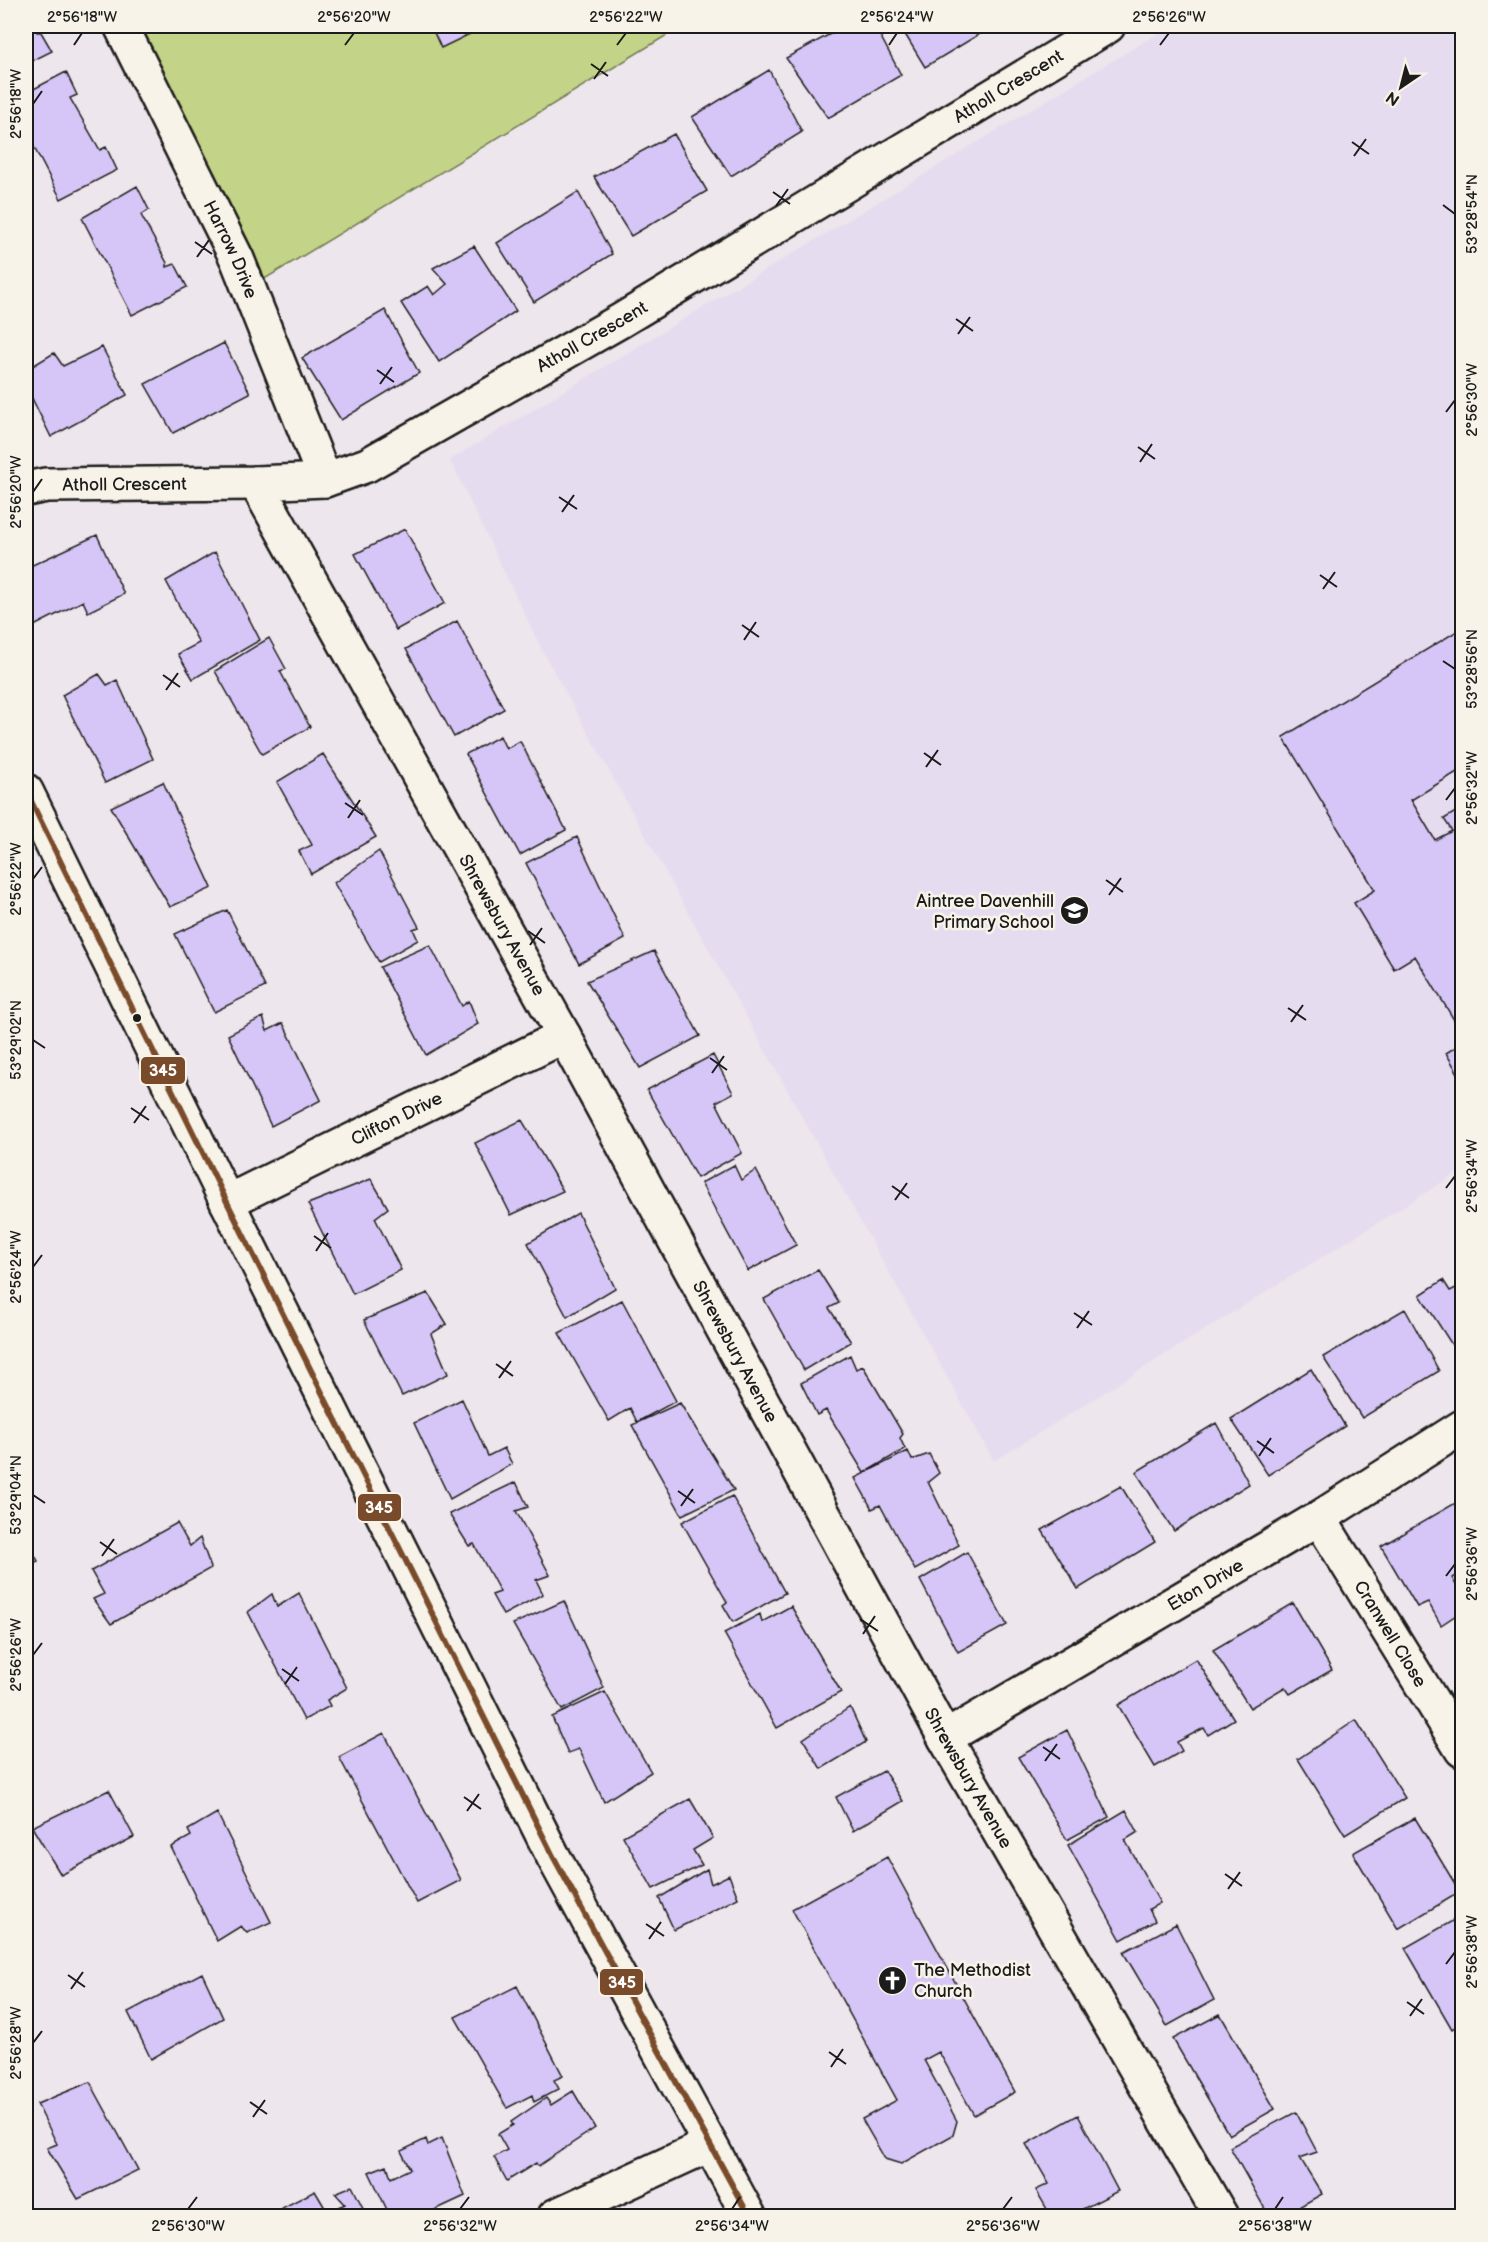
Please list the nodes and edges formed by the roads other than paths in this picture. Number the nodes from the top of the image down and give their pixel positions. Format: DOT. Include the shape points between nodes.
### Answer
graph roads {
  1 [pos="121,26"];
  2 [pos="1108,26"];
  3 [pos="325,480"];
  4 [pos="256,483"];
  5 [pos="26,489"];
  6 [pos="26,791"];
  7 [pos="564,1035"];
  8 [pos="227,1202"];
  9 [pos="1462,1427"];
  10 [pos="1318,1518"];
  11 [pos="945,1738"];
  12 [pos="1462,1750"];
  13 [pos="709,2145"];
  14 [pos="555,2217"];
  15 [pos="749,2217"];
  16 [pos="1221,2217"];
  1 -- 3 [label="street, Harrow Drive" via="237,259"];
  2 -- 3 [label="street, Atholl Crescent" via="620,321 367,465"];
  3 -- 4 [label="street, Atholl Crescent"];
  4 -- 5 [label="street, Atholl Crescent" via="57,485"];
  4 -- 7 [label="street, Shrewsbury Avenue"];
  6 -- 8 [label="street"];
  7 -- 8 [label="street, Clifton Drive"];
  7 -- 11 [label="street, Shrewsbury Avenue"];
  8 -- 13 [label="street" via="553,1856"];
  9 -- 10 [label="street, Eton Drive"];
  10 -- 11 [label="street, Eton Drive"];
  10 -- 12 [label="street, Cranwell Close"];
  11 -- 16 [label="street, Shrewsbury Avenue"];
  13 -- 14 [label="street"];
  13 -- 15 [label="street"];
}
